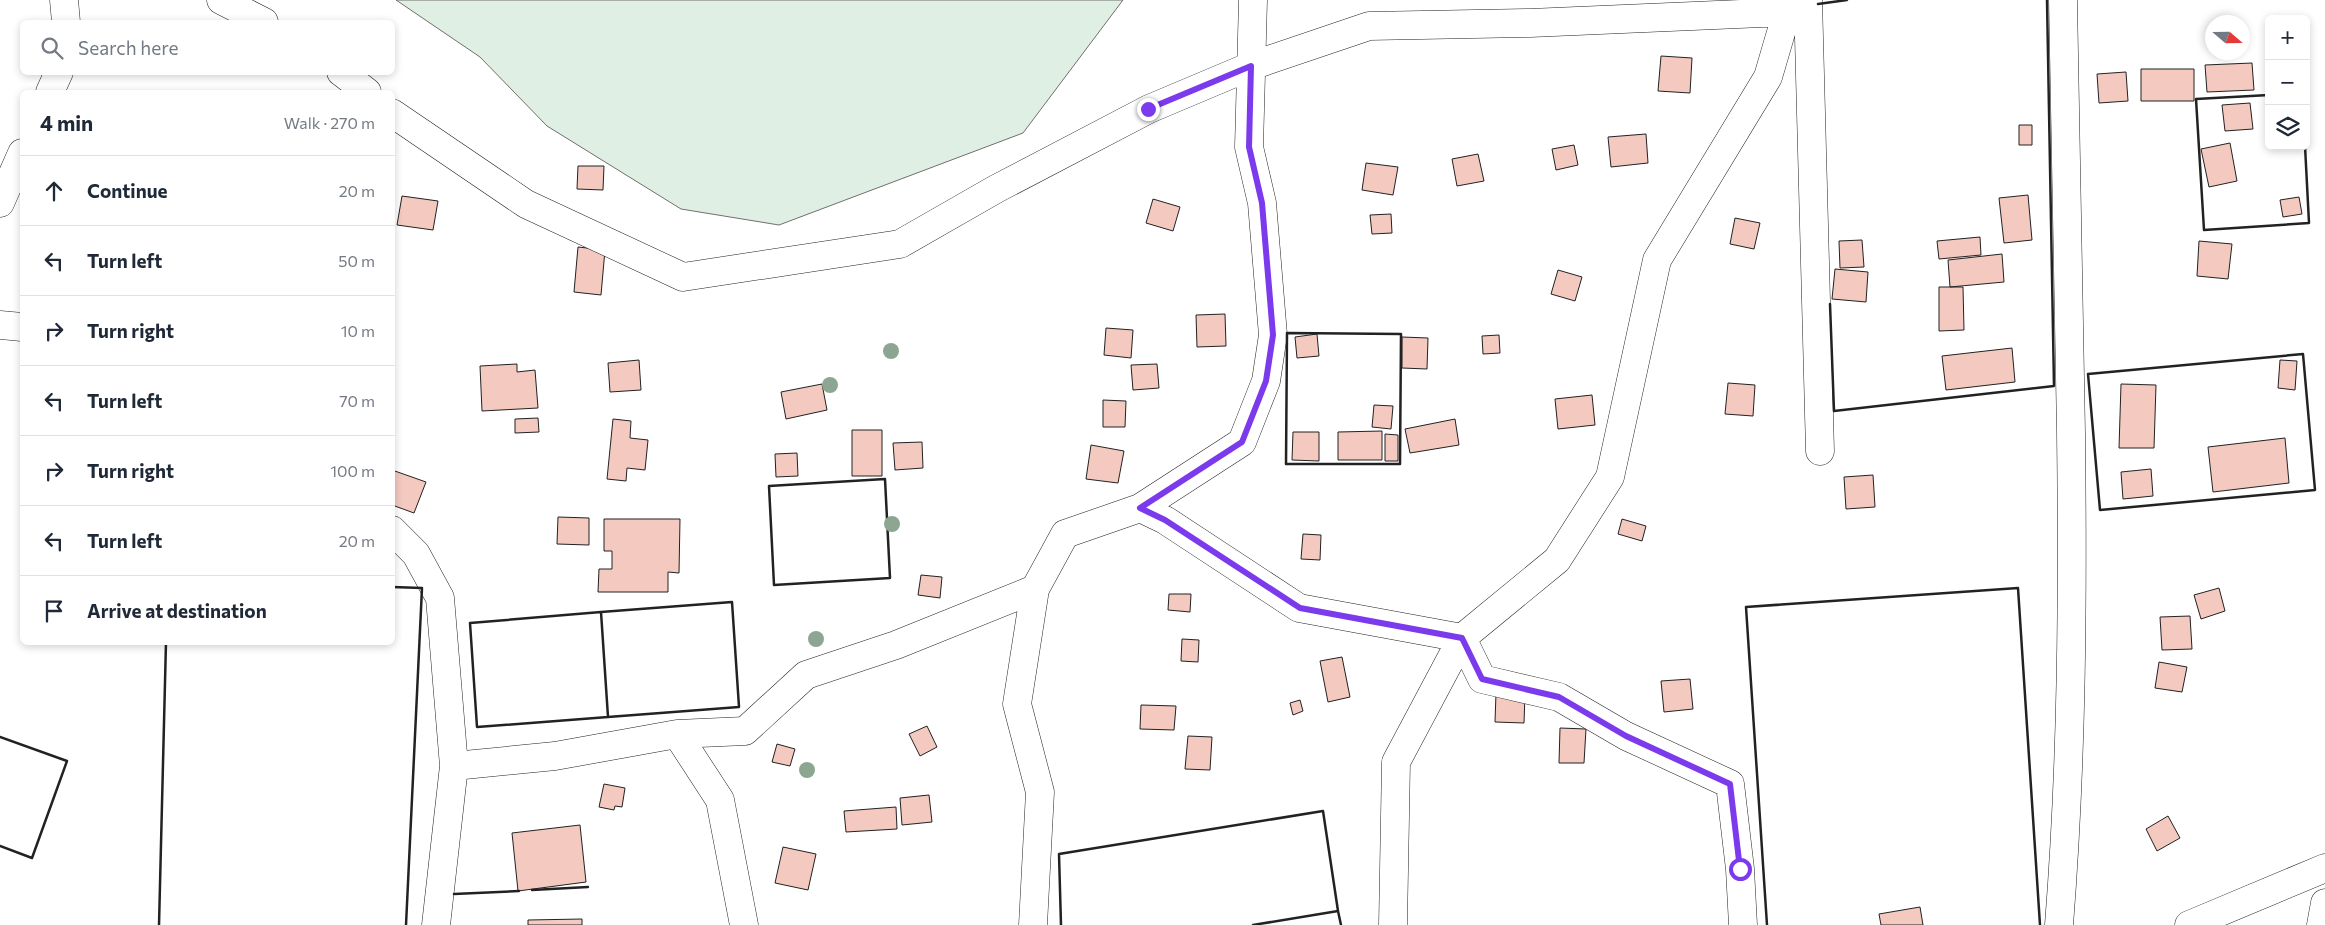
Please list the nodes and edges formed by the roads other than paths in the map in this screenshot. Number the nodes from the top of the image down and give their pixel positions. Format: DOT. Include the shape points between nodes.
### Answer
graph roads {
  1 [pos="64,0"];
  2 [pos="221,0"];
  3 [pos="1253,0"];
  4 [pos="1808,0"];
  5 [pos="2063,0"];
  6 [pos="1530,12"];
  7 [pos="66,20"];
  8 [pos="260,20"];
  9 [pos="1251,66"];
  10 [pos="58,75"];
  11 [pos="345,75"];
  12 [pos="51,90"];
  13 [pos="364,90"];
  14 [pos="395,115"];
  15 [pos="20,158"];
  16 [pos="0,203"];
  17 [pos="0,325"];
  18 [pos="20,327"];
  19 [pos="1820,451"];
  20 [pos="1140,508"];
  21 [pos="395,533"];
  22 [pos="1035,589"];
  23 [pos="1462,638"];
  24 [pos="677,734"];
  25 [pos="454,766"];
  26 [pos="2325,868"];
  27 [pos="2325,903"];
  28 [pos="436,925"];
  29 [pos="744,925"];
  30 [pos="1033,925"];
  31 [pos="1393,925"];
  32 [pos="1743,925"];
  33 [pos="2059,925"];
  34 [pos="2188,925"];
  35 [pos="2321,925"];
  1 -- 7 [label="street"];
  2 -- 8 [label="street"];
  3 -- 9 [label="street"];
  4 -- 19 [label="street"];
  5 -- 33 [label="street" via="2073,609 2067,827"];
  6 -- 9 [label="street" via="1369,26"];
  6 -- 23 [label="street" via="1787,12 1768,77 1657,260 1610,477 1556,560"];
  9 -- 14 [label="street" via="1148,109 900,244 682,277 526,204"];
  9 -- 20 [label="street" via="1249,147 1262,203 1273,335 1266,381 1242,442"];
  10 -- 12 [label="street"];
  11 -- 13 [label="street"];
  15 -- 16 [label="street"];
  17 -- 18 [label="street"];
  20 -- 22 [label="street" via="1064,534"];
  20 -- 23 [label="street" via="1165,520 1300,608"];
  21 -- 25 [label="street" via="416,554 440,598"];
  22 -- 24 [label="street" via="896,645 806,675 745,731"];
  22 -- 30 [label="street" via="1016,704 1040,792"];
  23 -- 31 [label="street" via="1396,762"];
  23 -- 32 [label="street" via="1482,679 1559,697 1626,736 1730,784"];
  24 -- 25 [label="street" via="555,756"];
  24 -- 29 [label="street" via="720,800"];
  25 -- 28 [label="street"];
  26 -- 34 [label="street"];
  27 -- 35 [label="street"];
}
